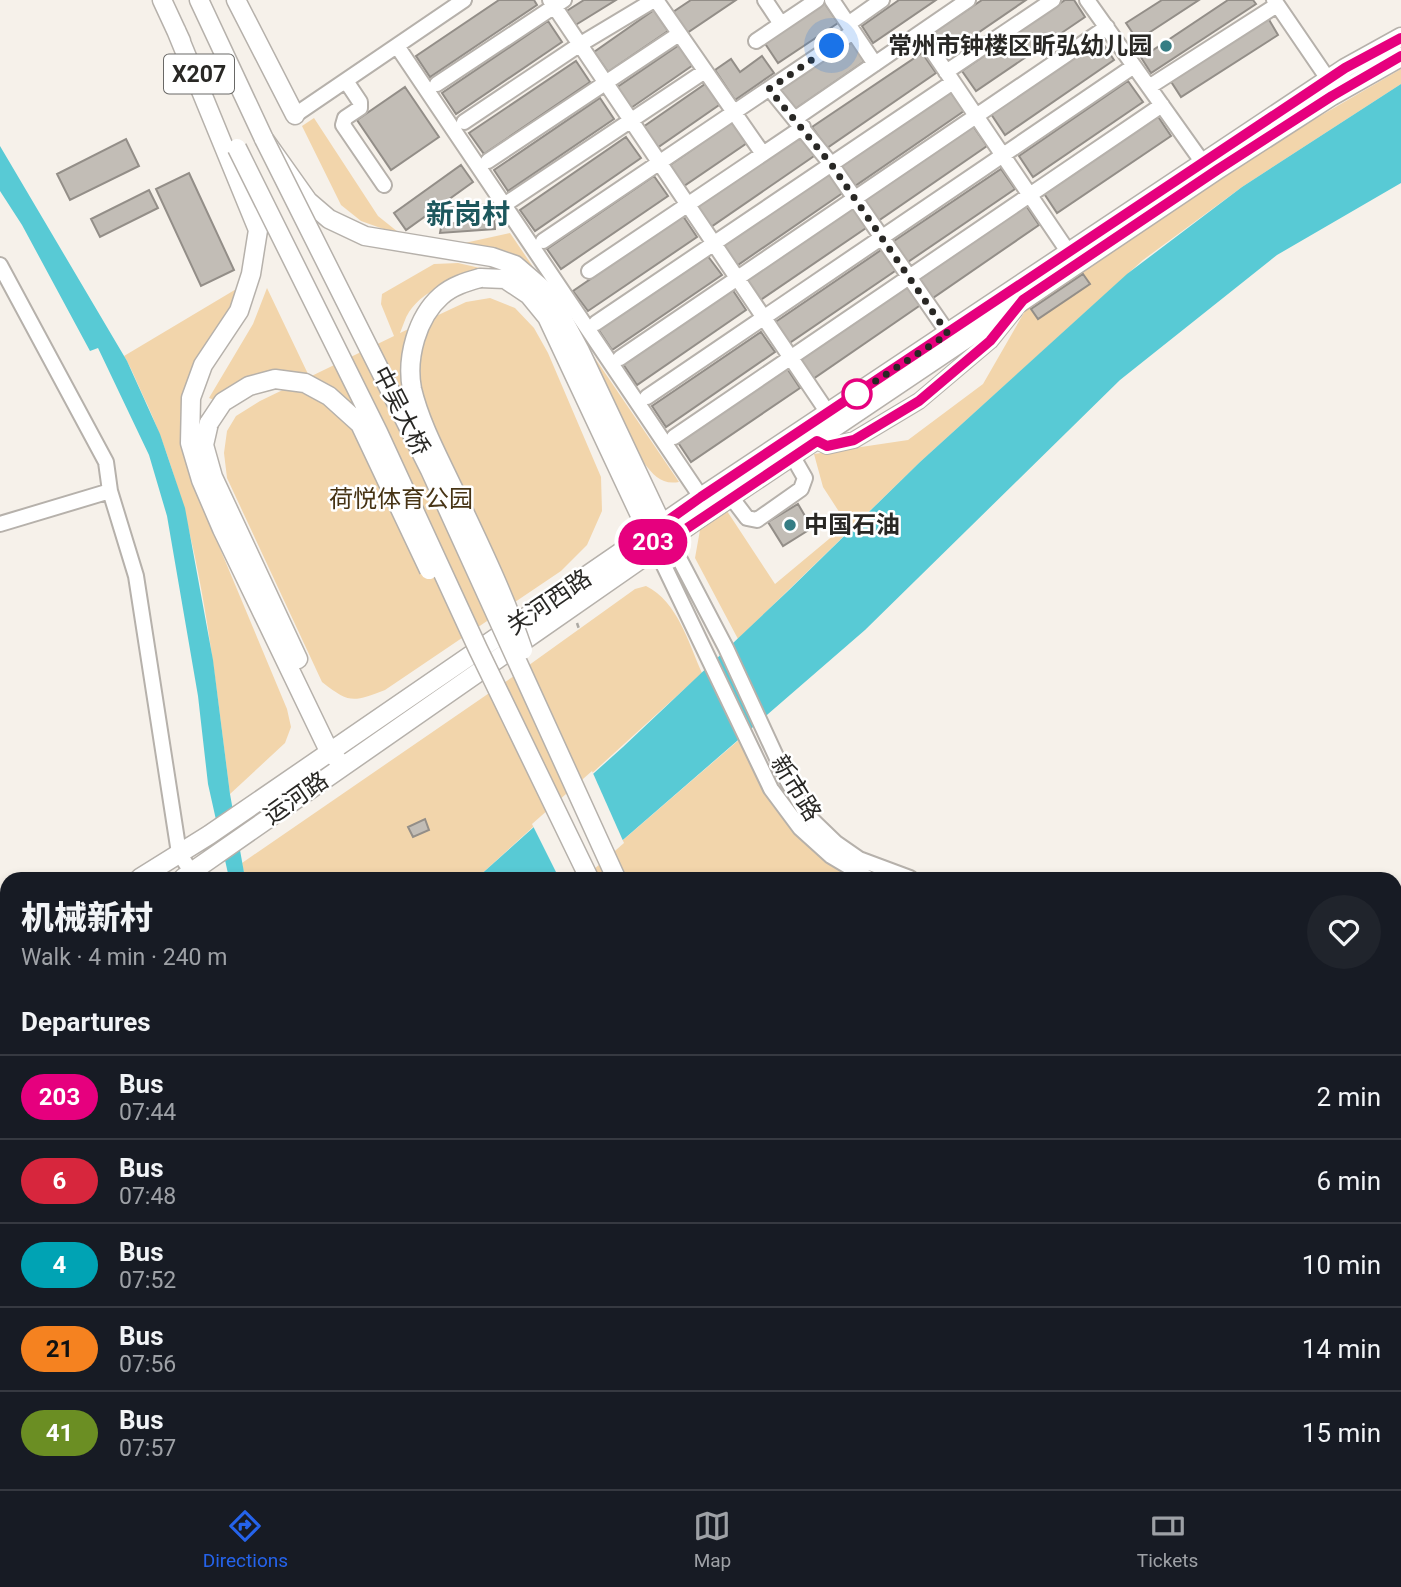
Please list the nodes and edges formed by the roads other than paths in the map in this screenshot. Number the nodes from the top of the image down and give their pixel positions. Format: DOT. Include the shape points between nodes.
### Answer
graph roads {
  1 [pos="162,0"];
  2 [pos="199,0"];
  3 [pos="236,0"];
  4 [pos="464,0"];
  5 [pos="655,0"];
  6 [pos="765,0"];
  7 [pos="817,0"];
  8 [pos="832,0"];
  9 [pos="881,0"];
  10 [pos="1053,0"];
  11 [pos="1087,0"];
  12 [pos="963,1"];
  13 [pos="556,2"];
  14 [pos="1275,2"];
  15 [pos="782,24"];
  16 [pos="1107,27"];
  17 [pos="850,28"];
  18 [pos="920,33"];
  19 [pos="680,34"];
  20 [pos="1401,37"];
  21 [pos="756,41"];
  22 [pos="579,45"];
  23 [pos="397,46"];
  24 [pos="1401,57"];
  25 [pos="875,64"];
  26 [pos="1135,66"];
  27 [pos="705,71"];
  28 [pos="950,77"];
  29 [pos="1328,79"];
  30 [pos="346,81"];
  31 [pos="437,84"];
  32 [pos="605,84"];
  33 [pos="1149,87"];
  34 [pos="769,89"];
  35 [pos="1162,105"];
  36 [pos="734,113"];
  37 [pos="295,115"];
  38 [pos="976,116"];
  39 [pos="630,121"];
  40 [pos="464,122"];
  41 [pos="799,122"];
  42 [pos="264,139"];
  43 [pos="232,150"];
  44 [pos="763,154"];
  45 [pos="1003,156"];
  46 [pos="488,161"];
  47 [pos="1203,163"];
  48 [pos="658,164"];
  49 [pos="831,164"];
  50 [pos="384,185"];
  51 [pos="1030,195"];
  52 [pos="855,198"];
  53 [pos="504,205"];
  54 [pos="687,205"];
  55 [pos="443,216"];
  56 [pos="882,237"];
  57 [pos="543,241"];
  58 [pos="713,244"];
  59 [pos="1069,253"];
  60 [pos="0,265"];
  61 [pos="589,271"];
  62 [pos="909,276"];
  63 [pos="736,278"];
  64 [pos="763,318"];
  65 [pos="596,323"];
  66 [pos="948,334"];
  67 [pos="790,357"];
  68 [pos="620,358"];
  69 [pos="648,397"];
  70 [pos="828,413"];
  71 [pos="674,437"];
  72 [pos="793,457"];
  73 [pos="110,491"];
  74 [pos="701,497"];
  75 [pos="732,497"];
  76 [pos="0,524"];
  77 [pos="659,537"];
  78 [pos="334,748"];
  79 [pos="557,749"];
  80 [pos="531,759"];
  81 [pos="343,765"];
  82 [pos="179,853"];
  83 [pos="149,872"];
  84 [pos="186,872"];
  85 [pos="193,872"];
  86 [pos="586,872"];
  87 [pos="613,872"];
  88 [pos="858,872"];
  89 [pos="895,872"];
  1 -- 43 [label="main road, X207"];
  2 -- 42 [label="main road, X207"];
  3 -- 37 [label="main road"];
  4 -- 23 [label="street"];
  5 -- 19 [label="street"];
  5 -- 22 [label="street"];
  6 -- 15 [label="street"];
  7 -- 15 [label="street"];
  8 -- 17 [label="street"];
  9 -- 17 [label="street"];
  10 -- 28 [label="street"];
  11 -- 16 [label="street"];
  12 -- 18 [label="street"];
  13 -- 22 [label="street"];
  13 -- 31 [label="street"];
  14 -- 29 [label="street"];
  14 -- 33 [label="street"];
  15 -- 21 [label="street"];
  16 -- 26 [label="street"];
  16 -- 38 [label="street"];
  17 -- 25 [label="street"];
  17 -- 34 [label="street"];
  18 -- 25 [label="street"];
  18 -- 28 [label="street"];
  19 -- 27 [label="street"];
  19 -- 32 [label="street"];
  20 -- 29 [label="main road, 关河西路"];
  22 -- 32 [label="street"];
  22 -- 40 [label="street"];
  23 -- 30 [label="street"];
  23 -- 53 [label="street"];
  24 -- 72 [label="main road, 关河西路" via="1217,170"];
  25 -- 41 [label="street"];
  26 -- 33 [label="street"];
  26 -- 45 [label="street"];
  27 -- 36 [label="street"];
  27 -- 39 [label="street"];
  28 -- 38 [label="street"];
  28 -- 49 [label="street"];
  29 -- 47 [label="main road, 关河西路"];
  30 -- 37 [label="street"];
  30 -- 50 [label="street" via="360,108 345,118 343,125"];
  32 -- 39 [label="street"];
  32 -- 46 [label="street"];
  33 -- 35 [label="street"];
  34 -- 36 [label="street"];
  34 -- 41 [label="street"];
  35 -- 47 [label="street"];
  35 -- 51 [label="street"];
  36 -- 44 [label="street"];
  36 -- 48 [label="street"];
  38 -- 45 [label="street"];
  38 -- 52 [label="street"];
  39 -- 48 [label="street"];
  39 -- 53 [label="street"];
  41 -- 44 [label="street"];
  41 -- 49 [label="street"];
  42 -- 77 [label="main road, bridge" via="308,201 329,219 365,236 492,257 515,265 544,290 559,312"];
  42 -- 79 [label="main road, 中吴大桥 / X207, bridge" via="430,470"];
  43 -- 78 [label="main road" via="258,230 239,311 203,365 191,398 190,443 217,516"];
  43 -- 80 [label="main road, 中吴大桥 / X207, bridge" via="378,432"];
  44 -- 54 [label="street"];
  45 -- 51 [label="street"];
  45 -- 56 [label="street"];
  47 -- 59 [label="main road, 关河西路"];
  48 -- 54 [label="street"];
  48 -- 57 [label="street"];
  49 -- 52 [label="street"];
  49 -- 58 [label="street"];
  51 -- 59 [label="street"];
  51 -- 62 [label="street"];
  52 -- 56 [label="street"];
  52 -- 63 [label="street"];
  53 -- 55 [label="street" via="491,212"];
  53 -- 74 [label="street"];
  54 -- 58 [label="street"];
  54 -- 61 [label="street"];
  56 -- 62 [label="street"];
  56 -- 64 [label="street"];
  58 -- 63 [label="street"];
  58 -- 65 [label="street"];
  59 -- 66 [label="main road, 关河西路"];
  60 -- 73 [label="street" via="106,462"];
  62 -- 66 [label="street"];
  62 -- 67 [label="street"];
  63 -- 64 [label="street"];
  63 -- 68 [label="street"];
  64 -- 67 [label="street"];
  64 -- 69 [label="street"];
  66 -- 70 [label="main road, 关河西路"];
  67 -- 70 [label="street"];
  67 -- 71 [label="street"];
  70 -- 74 [label="main road, 关河西路"];
  72 -- 75 [label="main road, 关河西路"];
  72 -- 75 [label="street" via="805,478 801,489 757,520 747,518"];
  73 -- 76 [label="street"];
  73 -- 82 [label="street" via="136,576"];
  74 -- 77 [label="main road, 关河西路"];
  75 -- 77 [label="main road, 关河西路"];
  77 -- 78 [label="main road, 关河西路"];
  77 -- 79 [label="main road, bridge" via="547,317 529,295 505,279 480,278 441,296 422,321 411,354 412,388 429,437 507,603"];
  77 -- 81 [label="main road, 关河西路"];
  77 -- 88 [label="street, 新市路" via="771,789 800,828 831,856"];
  77 -- 89 [label="street, 新市路" via="726,648 807,815 859,859"];
  78 -- 80 [label="main road, bridge" via="214,477 205,445 209,423 223,402 275,379 305,383 329,396 360,424 488,688"];
  78 -- 81 [label="main road"];
  78 -- 82 [label="main road, 运河路"];
  79 -- 87 [label="main road, 中吴大桥 / X207, bridge"];
  80 -- 86 [label="main road, 中吴大桥 / X207, bridge"];
  81 -- 85 [label="main road, 运河路"];
  82 -- 83 [label="main road"];
  82 -- 84 [label="street"];
}
